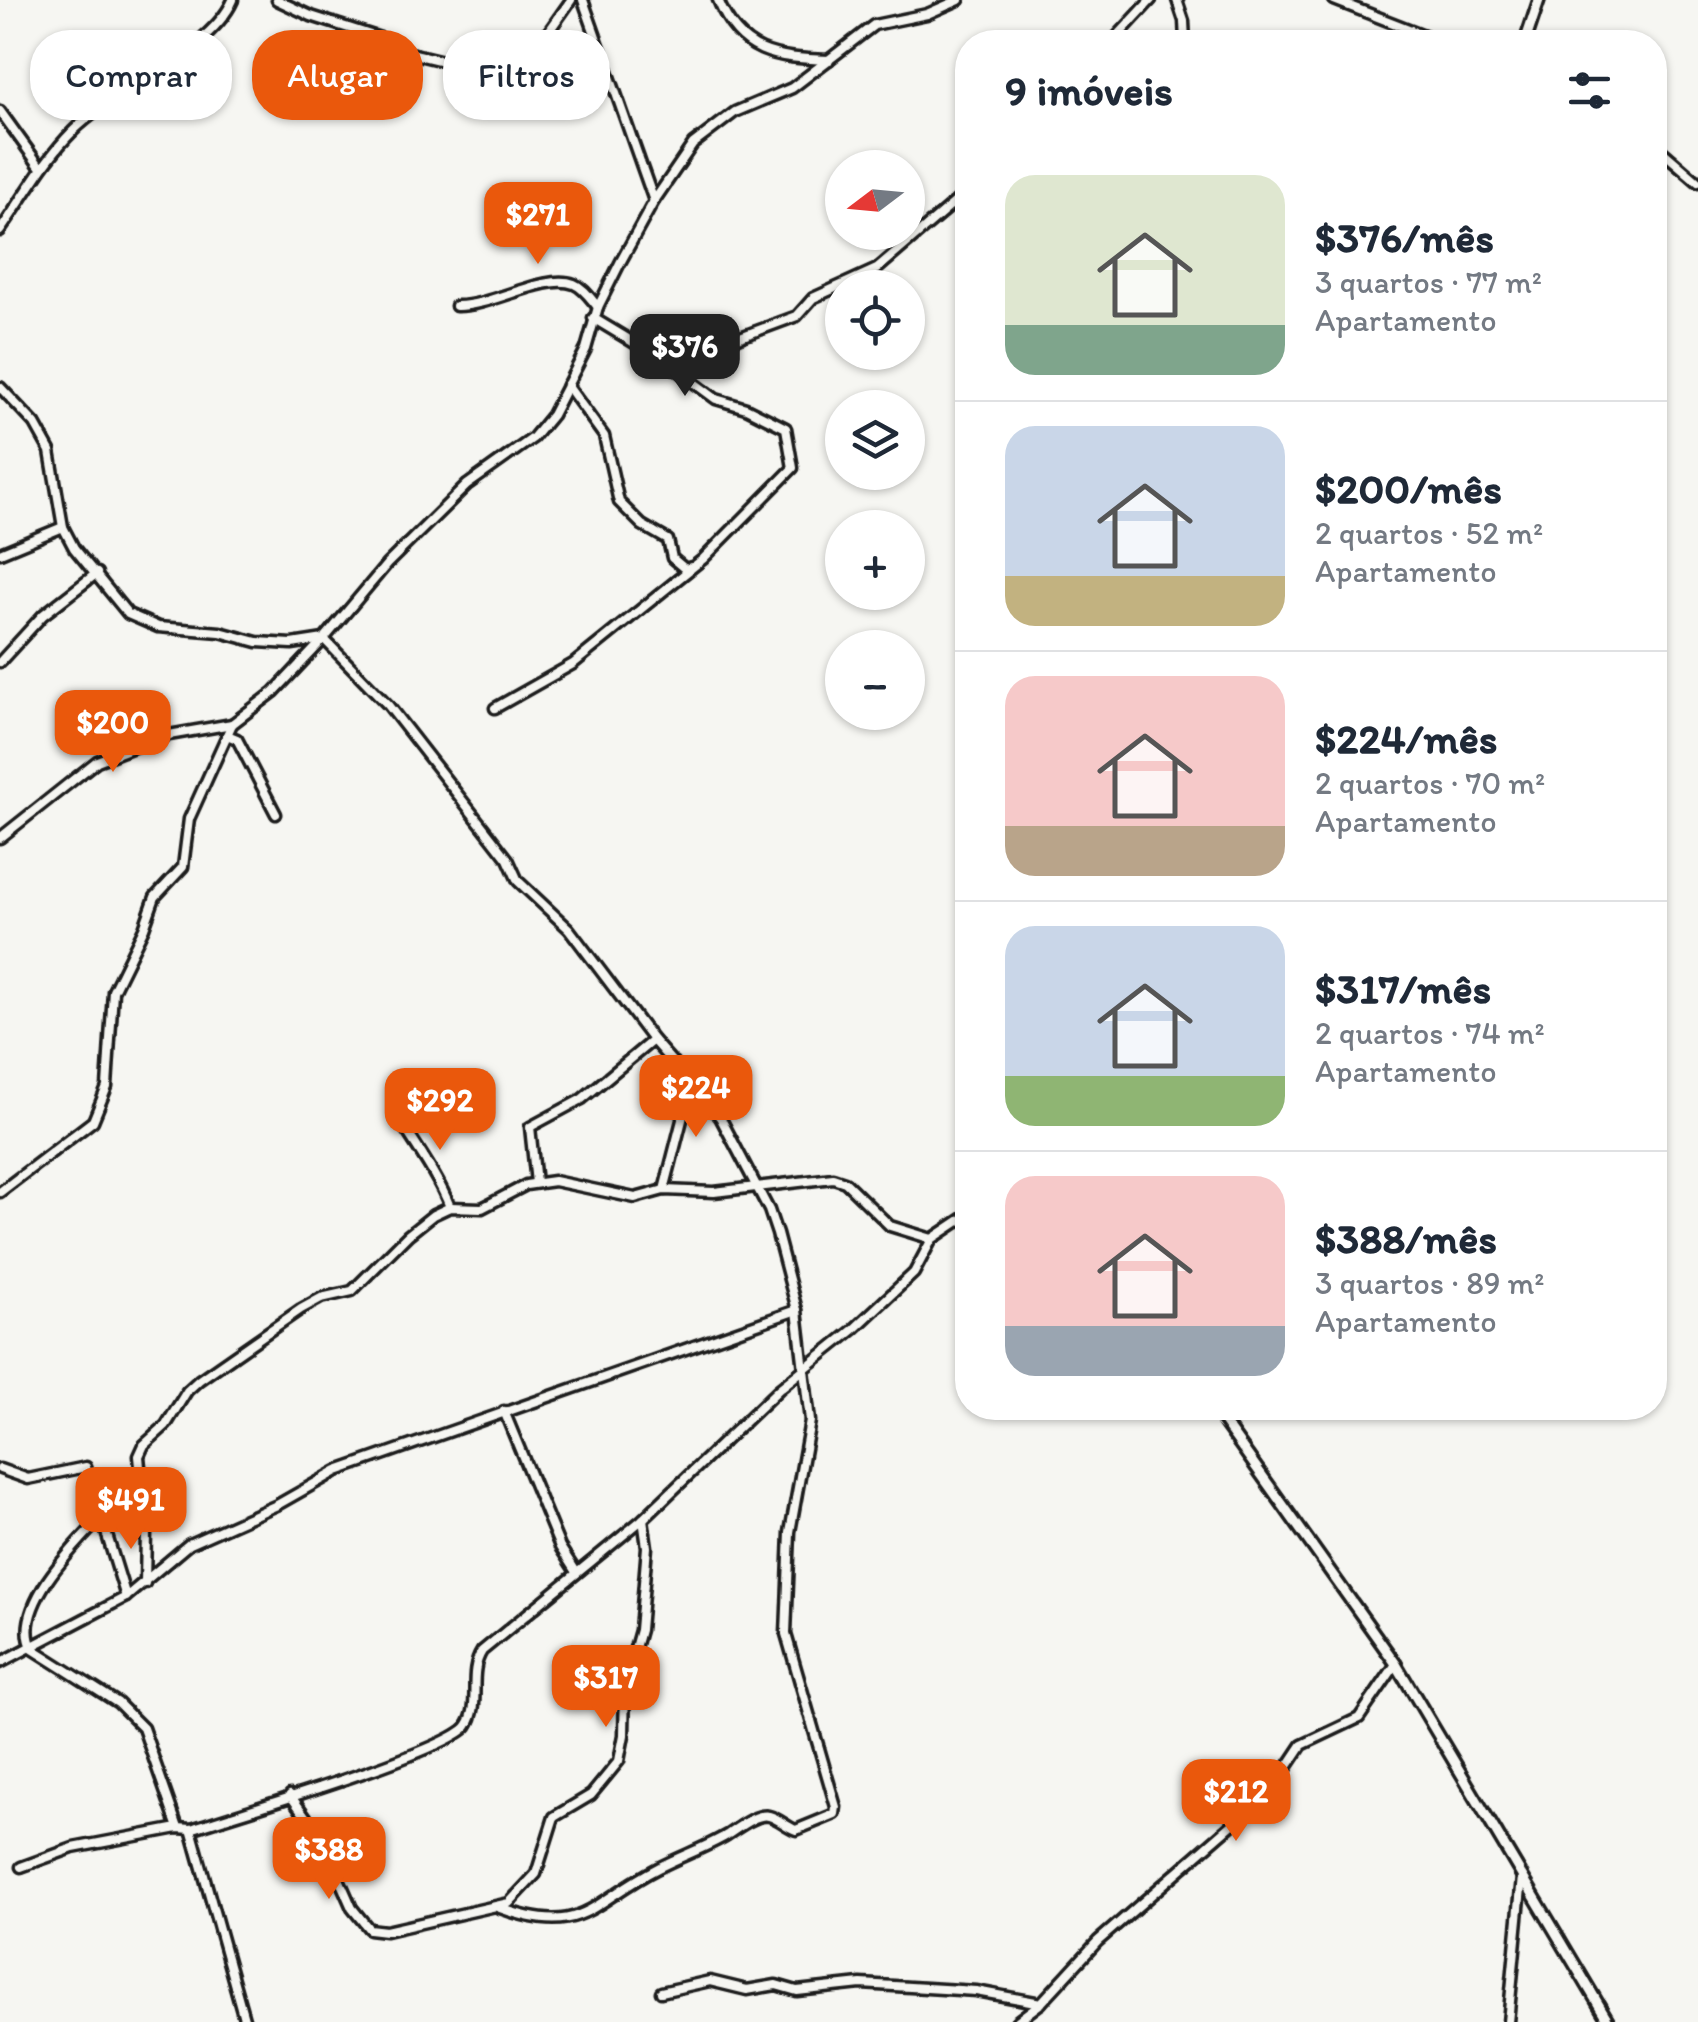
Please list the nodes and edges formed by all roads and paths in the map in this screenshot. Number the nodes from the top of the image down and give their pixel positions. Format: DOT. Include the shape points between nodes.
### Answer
graph roads {
  1 [pos="233,0"];
  2 [pos="277,0"];
  3 [pos="571,0"];
  4 [pos="582,0"];
  5 [pos="718,0"];
  6 [pos="959,0"];
  7 [pos="1152,0"];
  8 [pos="1178,0"];
  9 [pos="1334,0"];
  10 [pos="1539,0"];
  11 [pos="1123,30"];
  12 [pos="1184,30"];
  13 [pos="1411,30"];
  14 [pos="1529,30"];
  15 [pos="828,60"];
  16 [pos="0,111"];
  17 [pos="1667,155"];
  18 [pos="41,168"];
  19 [pos="1698,182"];
  20 [pos="654,201"];
  21 [pos="955,202"];
  22 [pos="0,231"];
  23 [pos="456,306"];
  24 [pos="598,307"];
  25 [pos="593,318"];
  26 [pos="666,362"];
  27 [pos="567,385"];
  28 [pos="0,387"];
  29 [pos="63,527"];
  30 [pos="0,554"];
  31 [pos="692,567"];
  32 [pos="97,573"];
  33 [pos="324,639"];
  34 [pos="0,662"];
  35 [pos="495,708"];
  36 [pos="232,724"];
  37 [pos="226,734"];
  38 [pos="276,814"];
  39 [pos="0,838"];
  40 [pos="653,1040"];
  41 [pos="692,1082"];
  42 [pos="396,1114"];
  43 [pos="536,1183"];
  44 [pos="758,1188"];
  45 [pos="664,1190"];
  46 [pos="0,1192"];
  47 [pos="450,1207"];
  48 [pos="955,1224"];
  49 [pos="932,1239"];
  50 [pos="797,1310"];
  51 [pos="802,1372"];
  52 [pos="504,1411"];
  53 [pos="1223,1420"];
  54 [pos="0,1469"];
  55 [pos="101,1518"];
  56 [pos="643,1519"];
  57 [pos="576,1572"];
  58 [pos="145,1583"];
  59 [pos="126,1597"];
  60 [pos="34,1649"];
  61 [pos="0,1664"];
  62 [pos="1396,1664"];
  63 [pos="290,1796"];
  64 [pos="178,1828"];
  65 [pos="190,1829"];
  66 [pos="21,1867"];
  67 [pos="1522,1873"];
  68 [pos="496,1907"];
  69 [pos="661,1992"];
  70 [pos="1040,2003"];
  71 [pos="245,2022"];
  72 [pos="1016,2022"];
  73 [pos="1508,2022"];
  74 [pos="1610,2022"];
  1 -- 18 [label="street" via="213,31 91,115"];
  2 -- 3 [label="street" via="406,52 500,75 530,58"];
  4 -- 20 [label="street"];
  5 -- 15 [label="street" via="727,22 756,48"];
  6 -- 15 [label="street" via="874,26"];
  7 -- 11 [label="street"];
  8 -- 12 [label="street"];
  9 -- 13 [label="street"];
  10 -- 14 [label="street"];
  15 -- 20 [label="street" via="792,88 715,124"];
  16 -- 18 [label="street"];
  17 -- 19 [label="street"];
  18 -- 22 [label="street"];
  20 -- 24 [label="street"];
  21 -- 26 [label="street" via="877,269 813,298 797,316"];
  23 -- 24 [label="street" via="476,307 562,282 581,288"];
  24 -- 25 [label="street"];
  25 -- 26 [label="street"];
  25 -- 27 [label="street" via="586,350"];
  26 -- 31 [label="street" via="716,399 786,428 794,461 785,478"];
  27 -- 31 [label="street" via="604,436 619,502 668,540 672,558 686,570"];
  27 -- 33 [label="street" via="533,438 466,485 386,564"];
  28 -- 29 [label="street" via="36,424 50,451"];
  29 -- 30 [label="street"];
  29 -- 32 [label="street"];
  31 -- 35 [label="street" via="573,664"];
  32 -- 33 [label="street" via="128,614 158,627 257,642"];
  32 -- 34 [label="street" via="43,615"];
  33 -- 36 [label="street"];
  33 -- 40 [label="street" via="388,705 508,859 518,881 569,929"];
  36 -- 37 [label="street"];
  36 -- 39 [label="street" via="163,736 97,761"];
  37 -- 38 [label="street" via="237,739"];
  37 -- 46 [label="street" via="189,820 184,867 155,897 110,1000 101,1108"];
  40 -- 41 [label="street"];
  40 -- 43 [label="street" via="582,1099 530,1127"];
  41 -- 44 [label="street" via="720,1116"];
  41 -- 45 [label="street"];
  42 -- 47 [label="street" via="439,1178"];
  43 -- 45 [label="street" via="572,1182 626,1198"];
  43 -- 47 [label="street" via="482,1208"];
  44 -- 45 [label="street"];
  44 -- 49 [label="street" via="840,1179 890,1226"];
  44 -- 50 [label="street"];
  47 -- 58 [label="street" via="408,1235 352,1291 302,1309 187,1391 139,1456"];
  48 -- 49 [label="street"];
  49 -- 51 [label="street" via="914,1273"];
  50 -- 51 [label="street"];
  50 -- 52 [label="street"];
  51 -- 56 [label="street"];
  51 -- 68 [label="street" via="810,1421 792,1517 786,1634 835,1814 796,1830 770,1816 756,1818 564,1920 534,1921"];
  52 -- 57 [label="street"];
  52 -- 58 [label="street" via="337,1472 189,1544"];
  53 -- 62 [label="street"];
  54 -- 55 [label="street" via="28,1479 86,1467"];
  55 -- 59 [label="street"];
  55 -- 60 [label="street" via="34,1602 26,1629"];
  56 -- 57 [label="street"];
  56 -- 68 [label="street" via="640,1630 624,1684 619,1761 591,1795 554,1817 536,1874"];
  57 -- 63 [label="street" via="476,1660 472,1711 462,1732"];
  58 -- 59 [label="street"];
  59 -- 60 [label="street"];
  60 -- 61 [label="street"];
  60 -- 64 [label="street" via="118,1703 143,1728"];
  62 -- 67 [label="street"];
  62 -- 70 [label="street" via="1359,1718 1302,1745 1272,1790 1098,1941"];
  63 -- 65 [label="street"];
  63 -- 68 [label="street" via="321,1838 368,1929 386,1931"];
  64 -- 65 [label="street"];
  64 -- 66 [label="street" via="73,1848"];
  65 -- 71 [label="street"];
  67 -- 73 [label="street"];
  67 -- 74 [label="street"];
  69 -- 70 [label="street" via="710,1982 797,1991 861,1984 976,1991"];
  70 -- 72 [label="street"];
}
